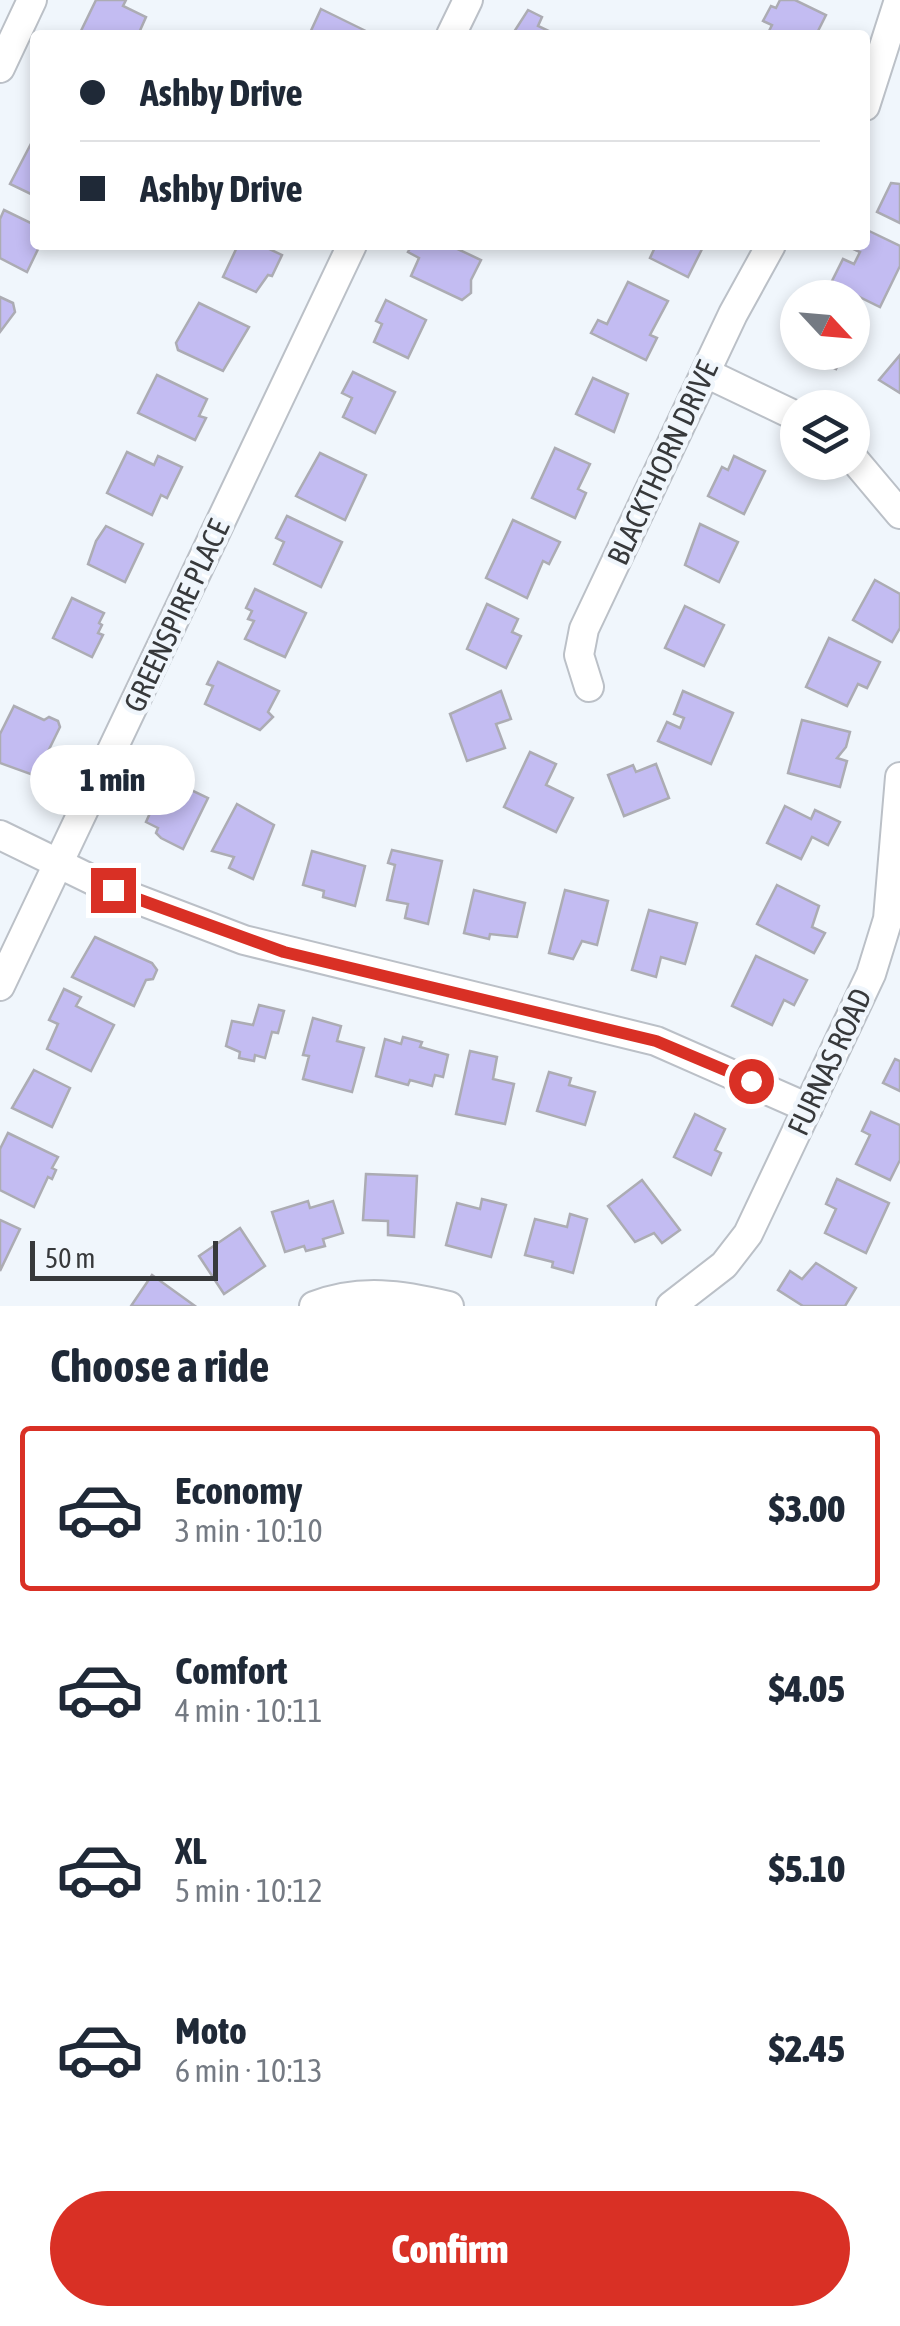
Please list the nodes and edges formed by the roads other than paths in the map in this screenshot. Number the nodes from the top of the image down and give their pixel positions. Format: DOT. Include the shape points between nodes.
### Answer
graph roads {
  1 [pos="32,0"];
  2 [pos="468,0"];
  3 [pos="899,0"];
  4 [pos="453,30"];
  5 [pos="0,68"];
  6 [pos="870,90"];
  7 [pos="350,250"];
  8 [pos="768,250"];
  9 [pos="706,372"];
  10 [pos="780,408"];
  11 [pos="870,478"];
  12 [pos="900,514"];
  13 [pos="589,687"];
  14 [pos="900,777"];
  15 [pos="897,814"];
  16 [pos="0,835"];
  17 [pos="60,864"];
  18 [pos="0,986"];
  19 [pos="808,1108"];
  20 [pos="314,1306"];
  21 [pos="449,1306"];
  22 [pos="672,1306"];
  1 -- 5 [label="street"];
  2 -- 4 [label="street"];
  3 -- 6 [label="street"];
  7 -- 17 [label="street, GREENSPIRE PLACE"];
  8 -- 9 [label="street, BLACKTHORN DRIVE"];
  9 -- 10 [label="street"];
  9 -- 13 [label="street, BLACKTHORN DRIVE" via="584,629 580,655"];
  11 -- 12 [label="street"];
  14 -- 15 [label="street, FURNAS ROAD"];
  15 -- 19 [label="street, FURNAS ROAD" via="888,919 871,974"];
  16 -- 17 [label="street"];
  17 -- 18 [label="street, GREENSPIRE PLACE"];
  17 -- 19 [label="street" via="284,952 656,1041"];
  19 -- 22 [label="street, FURNAS ROAD" via="748,1234 724,1265"];
  20 -- 21 [label="street" via="370,1294"];
}
